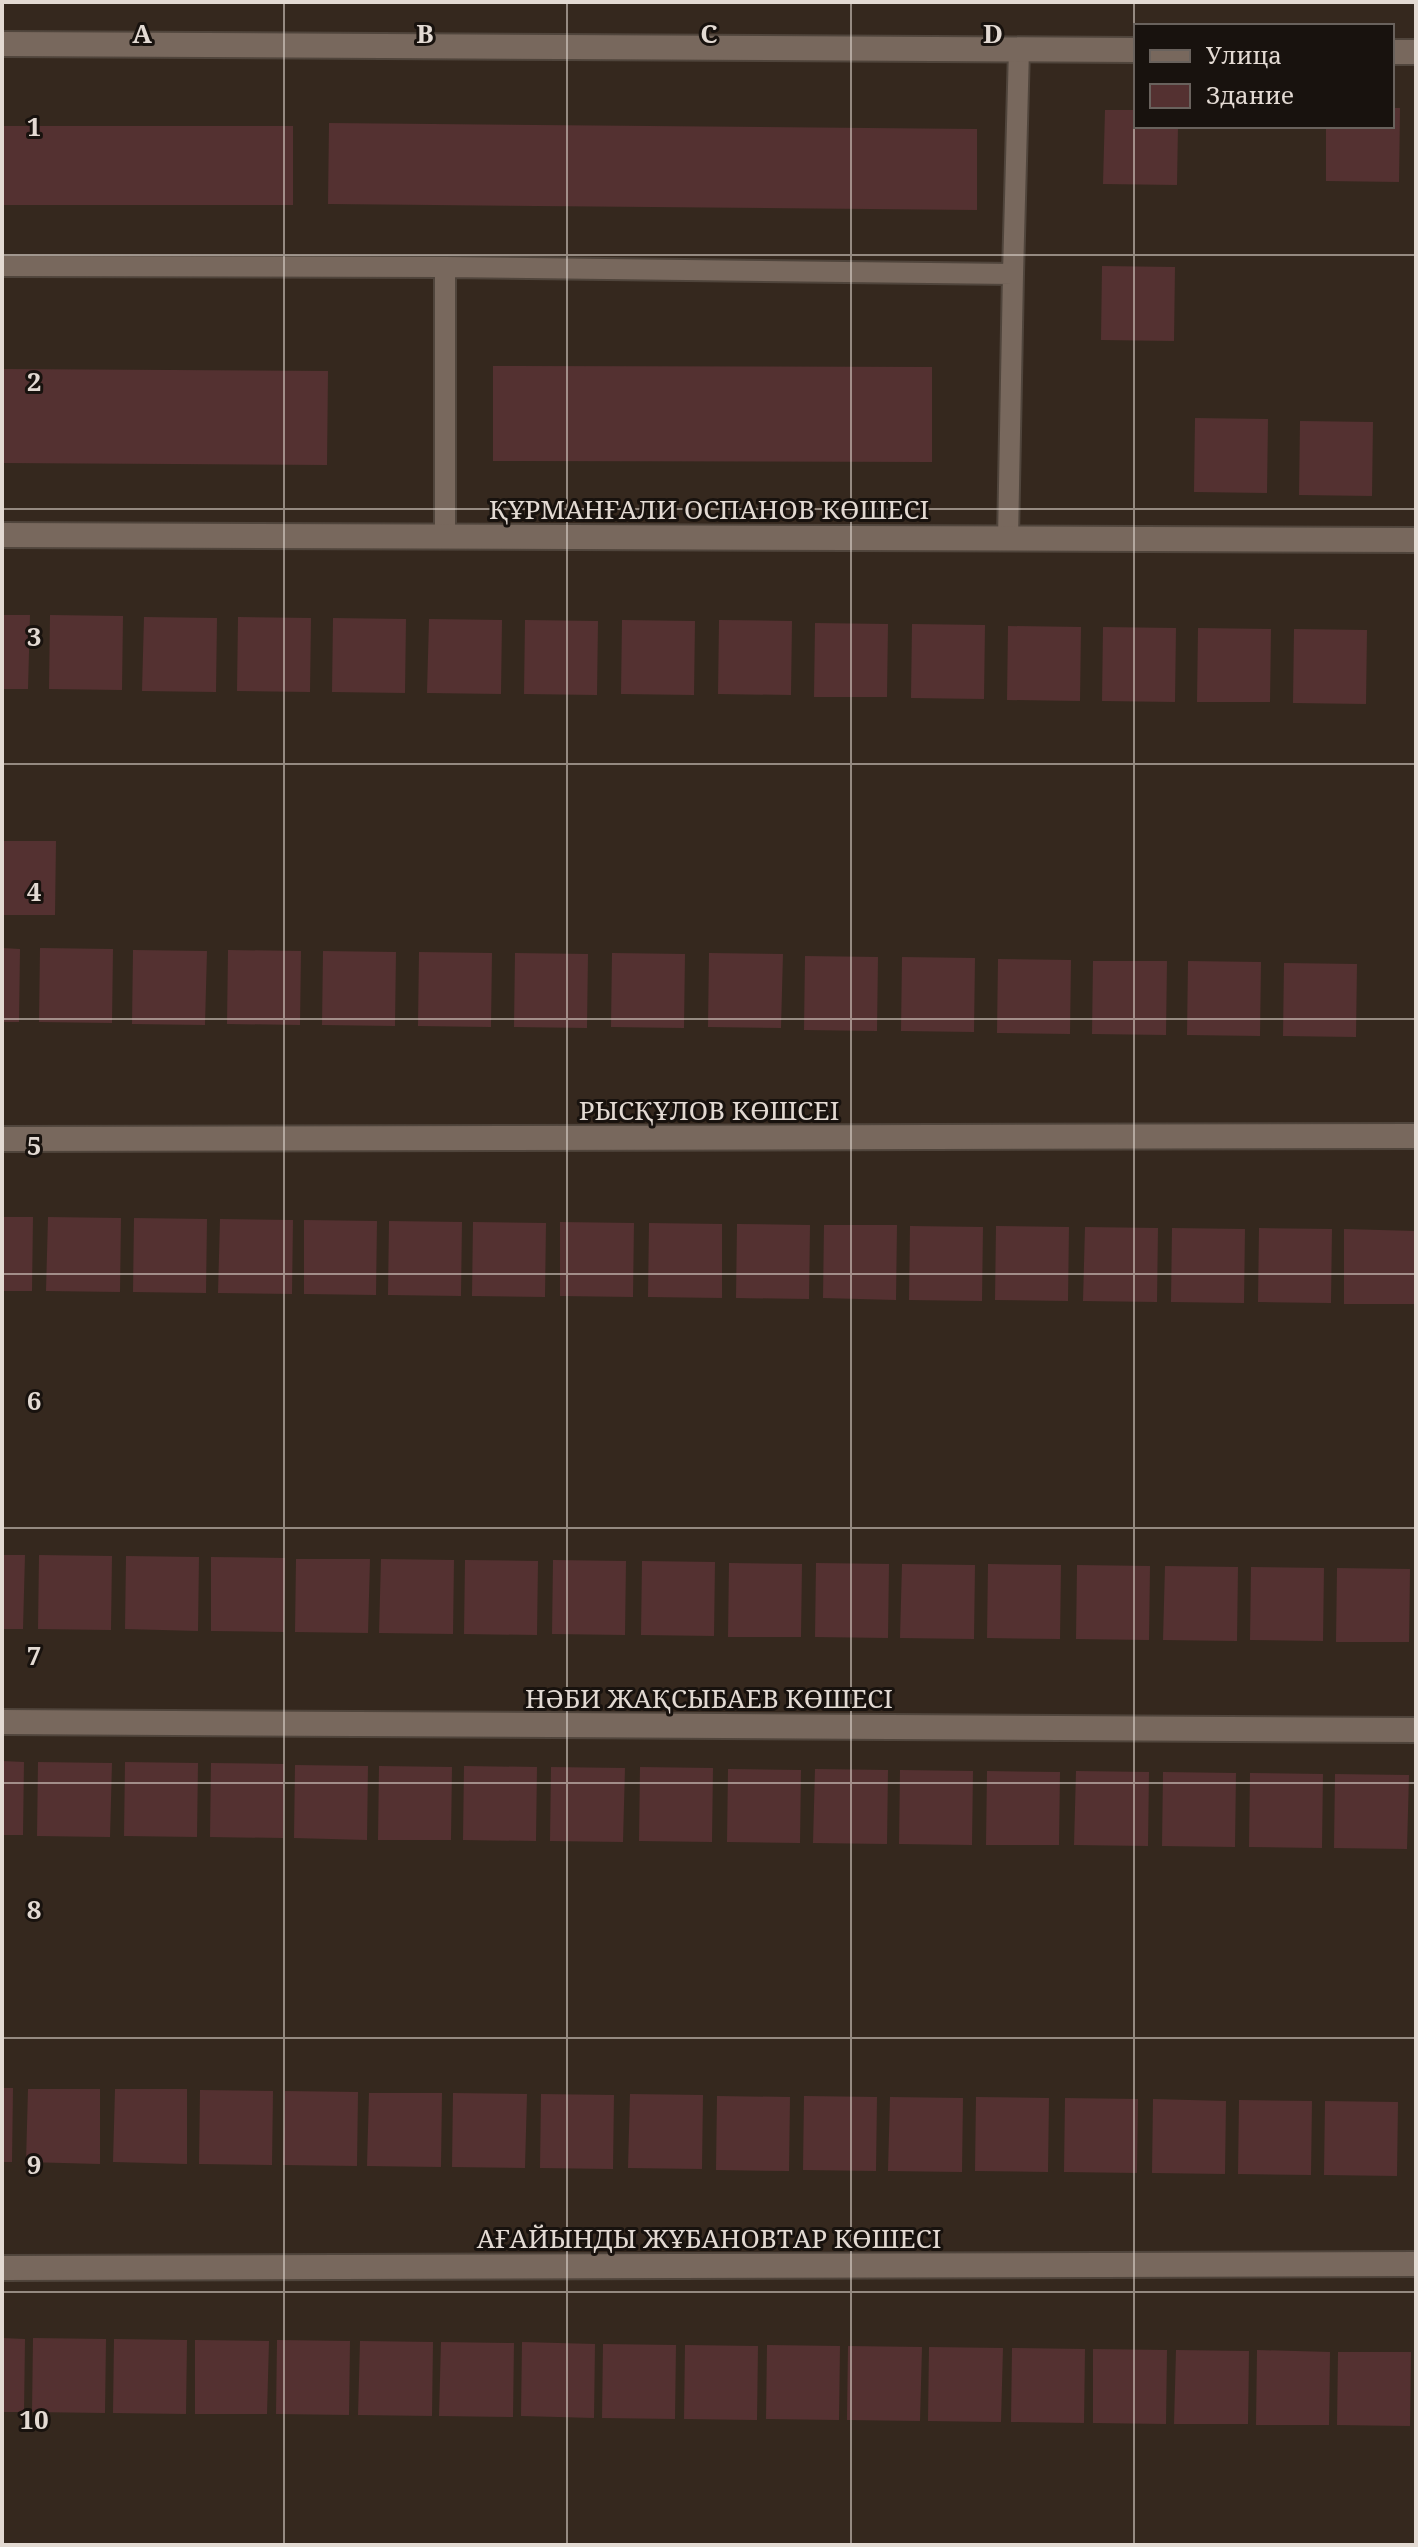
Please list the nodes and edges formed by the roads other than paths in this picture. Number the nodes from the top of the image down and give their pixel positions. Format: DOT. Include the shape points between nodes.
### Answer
graph roads {
  1 [pos="2,44"];
  2 [pos="1019,49"];
  3 [pos="1134,50"];
  4 [pos="1394,52"];
  5 [pos="1416,52"];
  6 [pos="2,266"];
  7 [pos="445,267"];
  8 [pos="1013,274"];
  9 [pos="2,535"];
  10 [pos="445,536"];
  11 [pos="1008,539"];
  12 [pos="1416,540"];
  13 [pos="1416,1136"];
  14 [pos="2,1139"];
  15 [pos="2,1722"];
  16 [pos="1416,1730"];
  17 [pos="1416,2264"];
  18 [pos="2,2268"];
  1 -- 2 [label="street"];
  2 -- 3 [label="street"];
  2 -- 8 [label="lane"];
  4 -- 5 [label="street"];
  6 -- 7 [label="lane"];
  7 -- 8 [label="lane"];
  7 -- 10 [label="lane"];
  8 -- 11 [label="lane"];
  9 -- 10 [label="street, ҚҰРМАНҒАЛИ ОСПАНОВ КӨШЕСІ"];
  10 -- 11 [label="street, ҚҰРМАНҒАЛИ ОСПАНОВ КӨШЕСІ"];
  11 -- 12 [label="street, ҚҰРМАНҒАЛИ ОСПАНОВ КӨШЕСІ"];
  13 -- 14 [label="street, РЫСҚҰЛОВ КӨШСЕІ"];
  15 -- 16 [label="street, НӘБИ ЖАҚСЫБАЕВ КӨШЕСІ"];
  17 -- 18 [label="street, АҒАЙЫНДЫ ЖҰБАНОВТАР КӨШЕСІ"];
}
